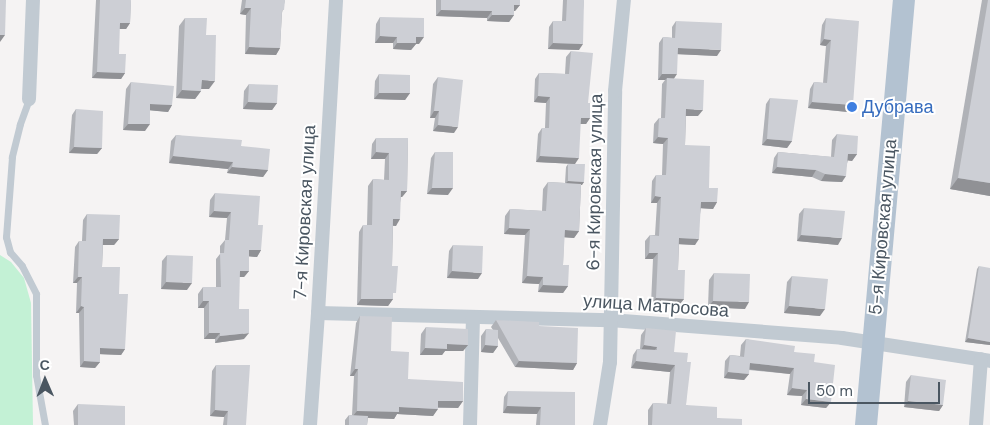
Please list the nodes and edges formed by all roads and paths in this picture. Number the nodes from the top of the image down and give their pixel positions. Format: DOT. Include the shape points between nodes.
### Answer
graph roads {
  1 [pos="33,0"];
  2 [pos="336,0"];
  3 [pos="624,0"];
  4 [pos="904,0"];
  5 [pos="29,99"];
  6 [pos="318,313"];
  7 [pos="474,317"];
  8 [pos="610,320"];
  9 [pos="872,342"];
  10 [pos="986,360"];
  11 [pos="45,425"];
  12 [pos="310,425"];
  13 [pos="470,425"];
  14 [pos="600,425"];
  15 [pos="866,425"];
  16 [pos="976,425"];
  1 -- 5 [label="street"];
  2 -- 6 [label="street, 7-я Кировская улица"];
  3 -- 8 [label="street, 6-я Кировская улица" via="615,91"];
  4 -- 9 [label="main road, 5-я Кировская улица"];
  5 -- 11 [label="lane" via="12,157 6,237 10,252 26,272 36,294 36,375"];
  6 -- 7 [label="street, улица Матросова"];
  6 -- 12 [label="street, 7-я Кировская улица"];
  7 -- 8 [label="street, улица Матросова"];
  7 -- 13 [label="street"];
  8 -- 9 [label="street, улица Матросова"];
  8 -- 14 [label="street, 6-я Кировская улица" via="607,387"];
  9 -- 10 [label="street, улица Матросова"];
  9 -- 15 [label="main road, 5-я Кировская улица"];
  10 -- 16 [label="street"];
}
